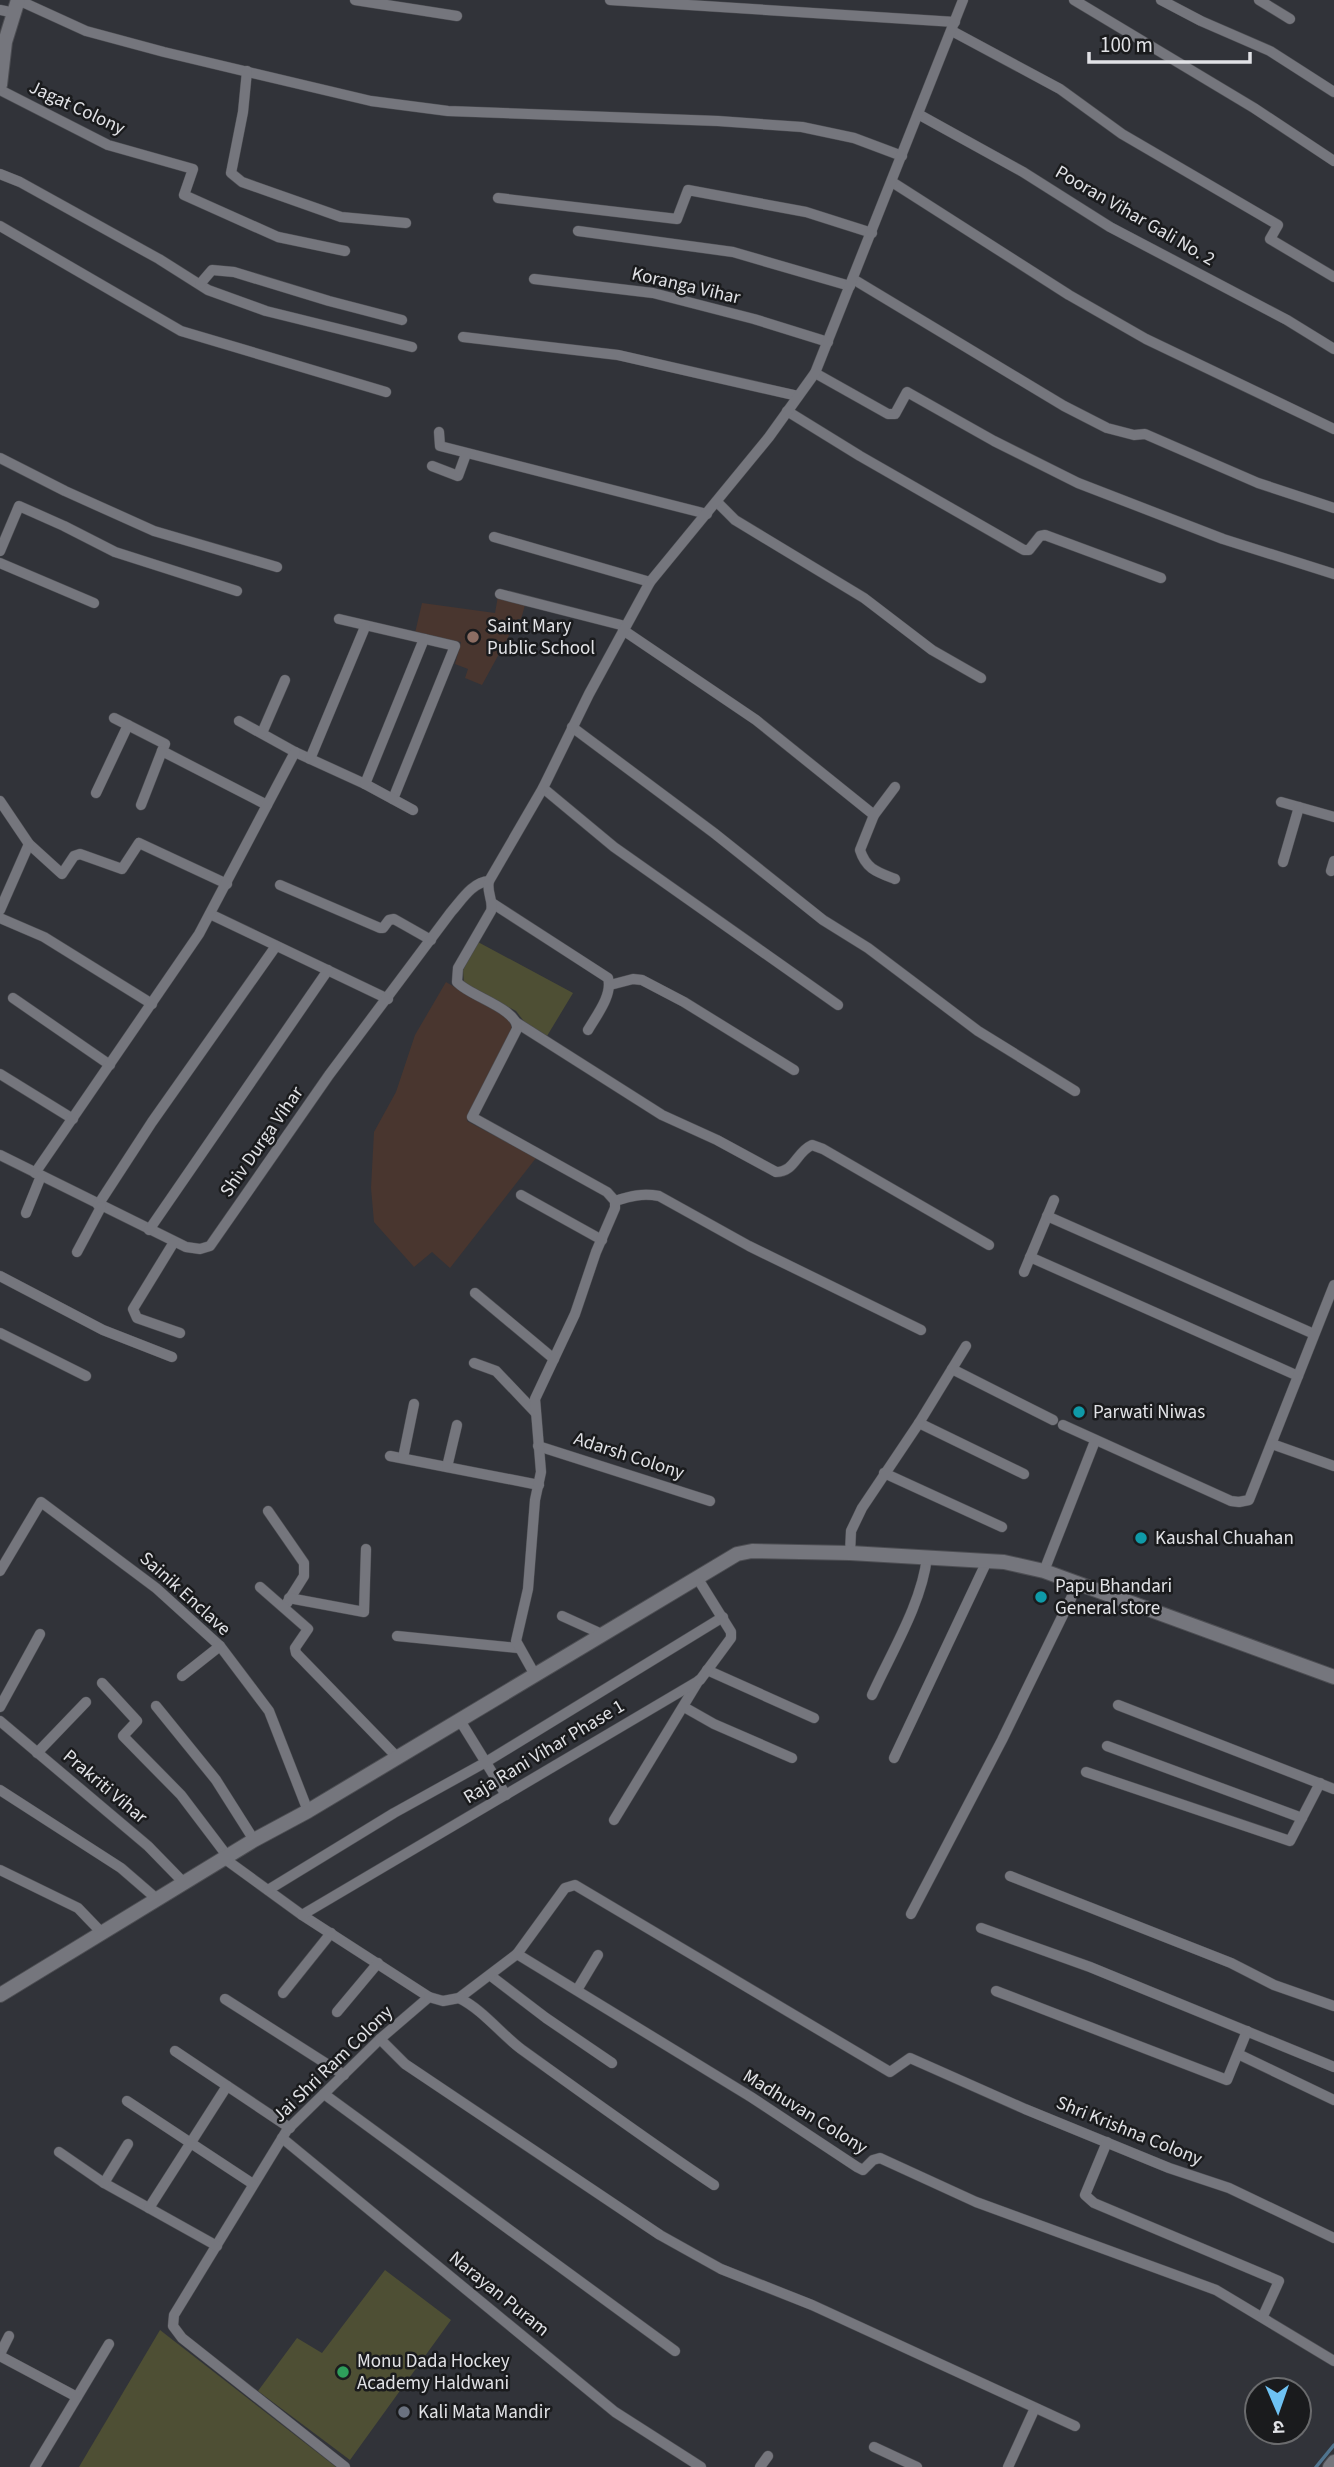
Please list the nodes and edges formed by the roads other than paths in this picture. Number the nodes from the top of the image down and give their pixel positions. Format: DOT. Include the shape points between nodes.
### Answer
graph roads {
  1 [pos="355,0"];
  2 [pos="610,0"];
  3 [pos="963,0"];
  4 [pos="1074,0"];
  5 [pos="1161,0"];
  6 [pos="1259,0"];
  7 [pos="17,4"];
  8 [pos="0,9"];
  9 [pos="457,16"];
  10 [pos="1290,19"];
  11 [pos="953,26"];
  12 [pos="247,71"];
  13 [pos="0,85"];
  14 [pos="1334,92"];
  15 [pos="918,114"];
  16 [pos="902,156"];
  17 [pos="1334,161"];
  18 [pos="0,174"];
  19 [pos="892,182"];
  20 [pos="498,198"];
  21 [pos="406,223"];
  22 [pos="0,226"];
  23 [pos="579,231"];
  24 [pos="872,233"];
  25 [pos="345,251"];
  26 [pos="1334,277"];
  27 [pos="534,279"];
  28 [pos="852,283"];
  29 [pos="200,284"];
  30 [pos="402,320"];
  31 [pos="463,337"];
  32 [pos="828,342"];
  33 [pos="412,347"];
  34 [pos="1334,349"];
  35 [pos="815,373"];
  36 [pos="386,392"];
  37 [pos="798,396"];
  38 [pos="787,411"];
  39 [pos="1334,429"];
  40 [pos="439,432"];
  41 [pos="466,454"];
  42 [pos="0,458"];
  43 [pos="432,466"];
  44 [pos="717,502"];
  45 [pos="1334,508"];
  46 [pos="707,514"];
  47 [pos="494,537"];
  48 [pos="0,551"];
  49 [pos="0,562"];
  50 [pos="277,567"];
  51 [pos="1334,574"];
  52 [pos="1161,578"];
  53 [pos="650,582"];
  54 [pos="237,591"];
  55 [pos="500,594"];
  56 [pos="94,603"];
  57 [pos="339,619"];
  58 [pos="365,627"];
  59 [pos="624,628"];
  60 [pos="424,639"];
  61 [pos="981,678"];
  62 [pos="285,680"];
  63 [pos="114,718"];
  64 [pos="239,720"];
  65 [pos="128,725"];
  66 [pos="572,727"];
  67 [pos="262,733"];
  68 [pos="162,751"];
  69 [pos="295,752"];
  70 [pos="310,759"];
  71 [pos="365,784"];
  72 [pos="895,787"];
  73 [pos="543,788"];
  74 [pos="96,793"];
  75 [pos="393,799"];
  76 [pos="0,801"];
  77 [pos="1281,802"];
  78 [pos="141,805"];
  79 [pos="267,805"];
  80 [pos="1299,807"];
  81 [pos="413,810"];
  82 [pos="874,816"];
  83 [pos="1334,817"];
  84 [pos="29,844"];
  85 [pos="1283,862"];
  86 [pos="895,879"];
  87 [pos="489,881"];
  88 [pos="227,884"];
  89 [pos="280,885"];
  90 [pos="492,903"];
  91 [pos="0,910"];
  92 [pos="210,914"];
  93 [pos="0,918"];
  94 [pos="431,940"];
  95 [pos="276,946"];
  96 [pos="328,970"];
  97 [pos="610,985"];
  98 [pos="13,998"];
  99 [pos="388,999"];
  100 [pos="152,1004"];
  101 [pos="838,1004"];
  102 [pos="517,1023"];
  103 [pos="588,1030"];
  104 [pos="110,1065"];
  105 [pos="794,1070"];
  106 [pos="0,1074"];
  107 [pos="1075,1091"];
  108 [pos="73,1119"];
  109 [pos="0,1155"];
  110 [pos="38,1175"];
  111 [pos="521,1195"];
  112 [pos="1054,1200"];
  113 [pos="615,1201"];
  114 [pos="100,1206"];
  115 [pos="26,1213"];
  116 [pos="1047,1216"];
  117 [pos="149,1230"];
  118 [pos="601,1240"];
  119 [pos="174,1242"];
  120 [pos="989,1245"];
  121 [pos="77,1252"];
  122 [pos="1031,1257"];
  123 [pos="1024,1272"];
  124 [pos="0,1276"];
  125 [pos="1334,1285"];
  126 [pos="475,1293"];
  127 [pos="921,1329"];
  128 [pos="0,1333"];
  129 [pos="180,1333"];
  130 [pos="1314,1334"];
  131 [pos="965,1346"];
  132 [pos="172,1357"];
  133 [pos="554,1359"];
  134 [pos="474,1363"];
  135 [pos="952,1369"];
  136 [pos="1298,1376"];
  137 [pos="86,1377"];
  138 [pos="414,1404"];
  139 [pos="535,1412"];
  140 [pos="919,1423"];
  141 [pos="457,1425"];
  142 [pos="1095,1441"];
  143 [pos="1272,1444"];
  144 [pos="538,1446"];
  145 [pos="390,1455"];
  146 [pos="403,1458"];
  147 [pos="1334,1466"];
  148 [pos="447,1467"];
  149 [pos="884,1473"];
  150 [pos="1024,1474"];
  151 [pos="539,1485"];
  152 [pos="710,1501"];
  153 [pos="268,1511"];
  154 [pos="1002,1527"];
  155 [pos="850,1547"];
  156 [pos="366,1549"];
  157 [pos="927,1557"];
  158 [pos="987,1561"];
  159 [pos="0,1571"];
  160 [pos="1044,1571"];
  161 [pos="698,1579"];
  162 [pos="1078,1584"];
  163 [pos="260,1587"];
  164 [pos="287,1603"];
  165 [pos="562,1616"];
  166 [pos="723,1617"];
  167 [pos="40,1634"];
  168 [pos="604,1635"];
  169 [pos="397,1636"];
  170 [pos="220,1646"];
  171 [pos="518,1648"];
  172 [pos="707,1670"];
  173 [pos="535,1675"];
  174 [pos="182,1676"];
  175 [pos="1334,1677"];
  176 [pos="700,1680"];
  177 [pos="102,1683"];
  178 [pos="872,1695"];
  179 [pos="86,1702"];
  180 [pos="1118,1705"];
  181 [pos="156,1706"];
  182 [pos="0,1707"];
  183 [pos="684,1707"];
  184 [pos="814,1718"];
  185 [pos="459,1719"];
  186 [pos="0,1721"];
  187 [pos="1107,1746"];
  188 [pos="37,1753"];
  189 [pos="397,1757"];
  190 [pos="793,1758"];
  191 [pos="894,1758"];
  192 [pos="486,1762"];
  193 [pos="1086,1772"];
  194 [pos="1320,1783"];
  195 [pos="1334,1788"];
  196 [pos="0,1790"];
  197 [pos="506,1795"];
  198 [pos="308,1811"];
  199 [pos="1302,1818"];
  200 [pos="614,1819"];
  201 [pos="254,1840"];
  202 [pos="226,1858"];
  203 [pos="0,1870"];
  204 [pos="1010,1876"];
  205 [pos="185,1884"];
  206 [pos="268,1890"];
  207 [pos="158,1900"];
  208 [pos="911,1914"];
  209 [pos="302,1915"];
  210 [pos="981,1928"];
  211 [pos="331,1933"];
  212 [pos="103,1934"];
  213 [pos="517,1954"];
  214 [pos="598,1955"];
  215 [pos="379,1963"];
  216 [pos="491,1976"];
  217 [pos="577,1990"];
  218 [pos="996,1991"];
  219 [pos="283,1993"];
  220 [pos="0,1996"];
  221 [pos="429,1997"];
  222 [pos="459,1998"];
  223 [pos="225,1999"];
  224 [pos="1334,2006"];
  225 [pos="337,2012"];
  226 [pos="1247,2031"];
  227 [pos="380,2039"];
  228 [pos="175,2051"];
  229 [pos="1238,2054"];
  230 [pos="612,2063"];
  231 [pos="1334,2067"];
  232 [pos="344,2075"];
  233 [pos="227,2086"];
  234 [pos="324,2094"];
  235 [pos="1334,2099"];
  236 [pos="127,2101"];
  237 [pos="290,2128"];
  238 [pos="282,2138"];
  239 [pos="190,2142"];
  240 [pos="1107,2142"];
  241 [pos="128,2144"];
  242 [pos="59,2152"];
  243 [pos="104,2183"];
  244 [pos="253,2184"];
  245 [pos="714,2185"];
  246 [pos="149,2208"];
  247 [pos="1334,2238"];
  248 [pos="217,2246"];
  249 [pos="1263,2316"];
  250 [pos="9,2336"];
  251 [pos="109,2344"];
  252 [pos="675,2351"];
  253 [pos="0,2355"];
  254 [pos="1334,2361"];
  255 [pos="77,2397"];
  256 [pos="1035,2409"];
  257 [pos="1075,2426"];
  258 [pos="874,2448"];
  259 [pos="768,2456"];
  260 [pos="1334,2462"];
  261 [pos="35,2467"];
  262 [pos="345,2467"];
  263 [pos="701,2467"];
  264 [pos="760,2467"];
  265 [pos="917,2467"];
  266 [pos="1008,2467"];
  267 [pos="1330,2467"];
  1 -- 9 [label="street"];
  2 -- 11 [label="street"];
  3 -- 11 [label="street"];
  4 -- 17 [label="street"];
  5 -- 14 [label="street" via="1270,51"];
  6 -- 10 [label="street"];
  7 -- 8 [label="street"];
  7 -- 12 [label="street" via="86,31"];
  7 -- 13 [label="street" via="5,42"];
  11 -- 15 [label="street"];
  11 -- 26 [label="street" via="1060,89 1122,134 1278,225 1270,240"];
  12 -- 16 [label="street" via="371,101 448,111 802,127 854,138"];
  12 -- 21 [label="street" via="231,173 242,182 341,217"];
  13 -- 25 [label="street, Jagat Colony" via="108,145 193,169 184,195 278,237"];
  15 -- 16 [label="street"];
  15 -- 34 [label="street, Pooran Vihar Gali No. 2" via="1110,227"];
  16 -- 19 [label="street"];
  18 -- 29 [label="street"];
  19 -- 24 [label="street"];
  19 -- 39 [label="street" via="1146,339"];
  20 -- 24 [label="street" via="677,219 688,190 806,212"];
  22 -- 36 [label="street" via="181,331"];
  23 -- 28 [label="street" via="733,252"];
  24 -- 28 [label="street"];
  27 -- 32 [label="street, Koranga Vihar" via="653,293"];
  28 -- 32 [label="street"];
  28 -- 45 [label="street" via="1107,429 1145,434 1258,483"];
  29 -- 30 [label="street" via="212,270 234,272"];
  29 -- 33 [label="street" via="266,311"];
  31 -- 37 [label="street" via="618,355"];
  32 -- 35 [label="street"];
  35 -- 37 [label="street"];
  35 -- 51 [label="street" via="888,414 895,414 907,392 1078,483 1223,539"];
  37 -- 38 [label="street"];
  38 -- 44 [label="street"];
  38 -- 52 [label="street" via="1024,551 1045,535"];
  40 -- 41 [label="street" via="440,446"];
  41 -- 43 [label="street" via="458,476"];
  41 -- 46 [label="street"];
  42 -- 50 [label="street" via="154,531"];
  44 -- 46 [label="street"];
  44 -- 61 [label="street" via="735,520 864,598 932,650"];
  46 -- 53 [label="street"];
  47 -- 53 [label="street"];
  48 -- 54 [label="street" via="19,506 115,552"];
  49 -- 56 [label="street"];
  53 -- 59 [label="street"];
  55 -- 59 [label="street"];
  57 -- 58 [label="street"];
  58 -- 60 [label="street"];
  58 -- 70 [label="street"];
  59 -- 66 [label="street"];
  59 -- 82 [label="street" via="756,720"];
  60 -- 71 [label="street"];
  60 -- 75 [label="street" via="455,646"];
  62 -- 67 [label="street"];
  63 -- 65 [label="street"];
  64 -- 67 [label="street"];
  65 -- 68 [label="street" via="164,744"];
  65 -- 74 [label="street"];
  66 -- 73 [label="street"];
  66 -- 107 [label="street" via="823,920 978,1031"];
  67 -- 69 [label="street"];
  68 -- 78 [label="street"];
  68 -- 79 [label="street"];
  69 -- 70 [label="street"];
  69 -- 79 [label="street"];
  70 -- 71 [label="street"];
  71 -- 75 [label="street"];
  72 -- 82 [label="street"];
  73 -- 87 [label="street"];
  73 -- 101 [label="street" via="625,855"];
  75 -- 81 [label="street"];
  76 -- 84 [label="street"];
  77 -- 80 [label="street"];
  79 -- 88 [label="street"];
  80 -- 83 [label="street"];
  80 -- 85 [label="street"];
  82 -- 86 [label="street" via="862,842 863,860 871,870"];
  84 -- 88 [label="street" via="62,874 80,854 122,869 139,843"];
  84 -- 91 [label="street"];
  87 -- 90 [label="street"];
  87 -- 94 [label="street, Shiv Durga Vihar" via="472,888"];
  88 -- 92 [label="street"];
  89 -- 94 [label="street" via="380,928 394,919"];
  90 -- 97 [label="street" via="599,971"];
  90 -- 102 [label="street" via="458,968 457,982"];
  92 -- 95 [label="street"];
  92 -- 100 [label="street"];
  93 -- 100 [label="street" via="44,937"];
  94 -- 99 [label="street, Shiv Durga Vihar"];
  95 -- 96 [label="street"];
  95 -- 114 [label="street" via="152,1122"];
  96 -- 99 [label="street"];
  96 -- 117 [label="street"];
  97 -- 103 [label="street"];
  97 -- 105 [label="street" via="642,981"];
  98 -- 104 [label="street"];
  99 -- 119 [label="street, Shiv Durga Vihar" via="328,1075 210,1246 200,1249"];
  100 -- 104 [label="street"];
  102 -- 113 [label="street" via="472,1117 607,1192"];
  102 -- 120 [label="street" via="662,1115 776,1172 792,1167 803,1149 812,1145"];
  104 -- 108 [label="street"];
  106 -- 108 [label="street"];
  108 -- 110 [label="street"];
  109 -- 110 [label="street, Shiv Durga Vihar"];
  110 -- 114 [label="street, Shiv Durga Vihar"];
  110 -- 115 [label="street"];
  111 -- 118 [label="street"];
  112 -- 116 [label="street"];
  113 -- 118 [label="street"];
  113 -- 127 [label="street" via="634,1194 659,1196 749,1246"];
  114 -- 117 [label="street, Shiv Durga Vihar"];
  114 -- 121 [label="street"];
  116 -- 122 [label="street"];
  116 -- 130 [label="street"];
  117 -- 119 [label="street, Shiv Durga Vihar"];
  118 -- 133 [label="street" via="586,1288"];
  119 -- 129 [label="street" via="133,1309 137,1318"];
  122 -- 123 [label="street"];
  122 -- 136 [label="street"];
  124 -- 132 [label="street" via="103,1330"];
  125 -- 130 [label="street"];
  126 -- 133 [label="street"];
  128 -- 137 [label="street"];
  130 -- 136 [label="street"];
  131 -- 135 [label="street"];
  133 -- 139 [label="street" via="538,1392"];
  134 -- 139 [label="street" via="496,1371"];
  135 -- 140 [label="street"];
  135 -- 142 [label="street"];
  136 -- 143 [label="street"];
  138 -- 146 [label="street"];
  139 -- 144 [label="street"];
  140 -- 149 [label="street"];
  140 -- 150 [label="street"];
  141 -- 148 [label="street"];
  142 -- 143 [label="street" via="1240,1502 1249,1500"];
  142 -- 160 [label="street"];
  143 -- 147 [label="street"];
  144 -- 151 [label="street"];
  144 -- 152 [label="street, Adarsh Colony"];
  145 -- 146 [label="street"];
  146 -- 148 [label="street"];
  148 -- 151 [label="street"];
  149 -- 154 [label="street"];
  149 -- 155 [label="street" via="850,1531"];
  151 -- 171 [label="street" via="528,1590 516,1634"];
  153 -- 164 [label="street" via="304,1563 304,1576"];
  155 -- 157 [label="street"];
  155 -- 161 [label="street" via="737,1554"];
  156 -- 164 [label="street" via="363,1612"];
  157 -- 158 [label="street"];
  157 -- 178 [label="street" via="918,1591"];
  158 -- 160 [label="street"];
  158 -- 191 [label="street"];
  159 -- 170 [label="street, Sainik Enclave" via="41,1502 156,1588"];
  160 -- 162 [label="street"];
  161 -- 166 [label="street"];
  161 -- 168 [label="street"];
  162 -- 175 [label="street"];
  162 -- 208 [label="street"];
  163 -- 164 [label="street"];
  164 -- 189 [label="street" via="308,1629 296,1653"];
  165 -- 168 [label="street"];
  166 -- 172 [label="street, Raja Rani Vihar Phase 1" via="731,1638"];
  166 -- 192 [label="street"];
  167 -- 182 [label="street"];
  168 -- 173 [label="street"];
  169 -- 171 [label="street"];
  170 -- 174 [label="street"];
  170 -- 198 [label="street, Sainik Enclave" via="269,1711"];
  171 -- 173 [label="street"];
  172 -- 176 [label="street, Raja Rani Vihar Phase 1"];
  172 -- 184 [label="street"];
  173 -- 185 [label="street"];
  176 -- 183 [label="street"];
  176 -- 197 [label="street, Raja Rani Vihar Phase 1"];
  177 -- 202 [label="street" via="138,1721 123,1736 181,1795"];
  179 -- 188 [label="street"];
  180 -- 194 [label="street"];
  181 -- 201 [label="street" via="216,1780"];
  183 -- 190 [label="street"];
  183 -- 200 [label="street"];
  185 -- 189 [label="street"];
  185 -- 192 [label="street"];
  186 -- 188 [label="street, Prakriti Vihar"];
  187 -- 199 [label="street"];
  188 -- 205 [label="street, Prakriti Vihar" via="148,1846"];
  189 -- 198 [label="street"];
  192 -- 197 [label="street"];
  192 -- 206 [label="street"];
  193 -- 199 [label="street" via="1290,1841"];
  194 -- 195 [label="street"];
  194 -- 199 [label="street"];
  196 -- 207 [label="street" via="121,1868"];
  197 -- 209 [label="street, Raja Rani Vihar Phase 1"];
  198 -- 201 [label="street"];
  201 -- 202 [label="street"];
  202 -- 205 [label="street"];
  202 -- 206 [label="street"];
  203 -- 212 [label="street" via="78,1909"];
  204 -- 224 [label="street"];
  205 -- 207 [label="street"];
  206 -- 209 [label="street"];
  207 -- 212 [label="street"];
  209 -- 211 [label="street"];
  210 -- 226 [label="street"];
  211 -- 215 [label="street"];
  211 -- 219 [label="street"];
  212 -- 220 [label="street"];
  213 -- 216 [label="street"];
  213 -- 217 [label="street, Madhuvan Colony"];
  213 -- 240 [label="street, Shri Krishna Colony" via="565,1888 575,1885 890,2072 909,2058"];
  214 -- 217 [label="street"];
  215 -- 221 [label="street"];
  215 -- 225 [label="street"];
  216 -- 222 [label="street"];
  216 -- 230 [label="street"];
  217 -- 249 [label="street, Madhuvan Colony" via="863,2170 880,2158 976,2202 1188,2277"];
  218 -- 229 [label="street" via="1227,2080"];
  221 -- 222 [label="street" via="443,2001"];
  221 -- 227 [label="street, Jai Shri Ram Colony"];
  222 -- 245 [label="street" via="508,2039"];
  223 -- 232 [label="street"];
  226 -- 229 [label="street"];
  226 -- 231 [label="street"];
  227 -- 232 [label="street, Jai Shri Ram Colony"];
  227 -- 256 [label="street" via="405,2064 660,2235 722,2269 812,2305"];
  228 -- 233 [label="street"];
  229 -- 235 [label="street"];
  232 -- 234 [label="street, Jai Shri Ram Colony"];
  233 -- 237 [label="street"];
  233 -- 239 [label="street"];
  234 -- 237 [label="street, Jai Shri Ram Colony"];
  234 -- 252 [label="street"];
  236 -- 239 [label="street"];
  237 -- 238 [label="street, Jai Shri Ram Colony"];
  238 -- 244 [label="street, Jai Shri Ram Colony"];
  238 -- 263 [label="street, Narayan Puram" via="615,2412"];
  239 -- 244 [label="street"];
  239 -- 246 [label="street"];
  240 -- 247 [label="street, Shri Krishna Colony" via="1229,2188"];
  240 -- 249 [label="street" via="1085,2195 1094,2203 1279,2280"];
  241 -- 243 [label="street"];
  242 -- 243 [label="street"];
  243 -- 246 [label="street"];
  244 -- 248 [label="street, Jai Shri Ram Colony"];
  246 -- 248 [label="street"];
  248 -- 262 [label="street, Jai Shri Ram Colony" via="174,2315 173,2326 182,2339"];
  249 -- 254 [label="street, Madhuvan Colony"];
  250 -- 253 [label="street"];
  251 -- 255 [label="street"];
  253 -- 255 [label="street"];
  255 -- 261 [label="street"];
  256 -- 257 [label="street"];
  256 -- 266 [label="street"];
  258 -- 265 [label="street"];
  259 -- 264 [label="street"];
  260 -- 267 [label="street"];
}
